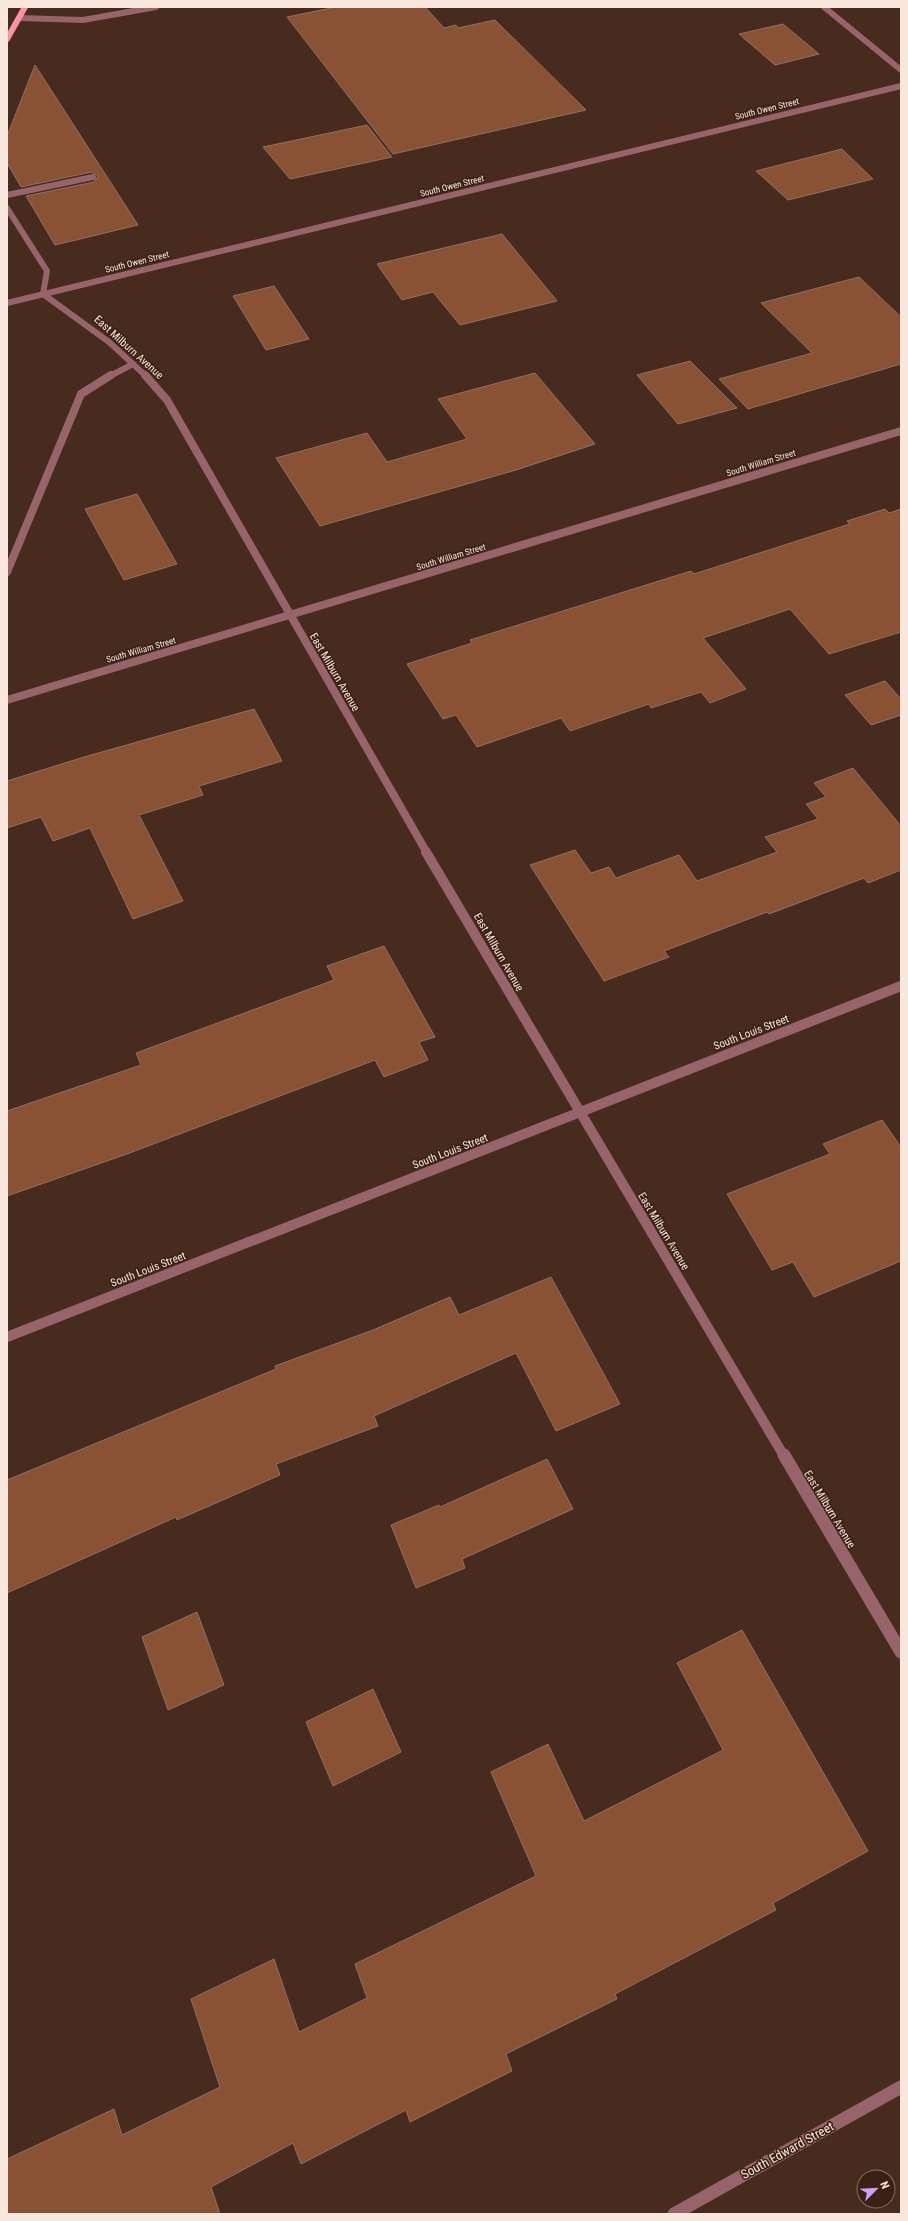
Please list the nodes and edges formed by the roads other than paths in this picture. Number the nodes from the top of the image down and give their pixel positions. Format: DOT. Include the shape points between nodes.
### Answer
graph roads {
  1 [pos="25,7"];
  2 [pos="156,7"];
  3 [pos="824,7"];
  4 [pos="19,18"];
  5 [pos="7,39"];
  6 [pos="901,70"];
  7 [pos="901,86"];
  8 [pos="93,177"];
  9 [pos="7,195"];
  10 [pos="7,208"];
  11 [pos="43,294"];
  12 [pos="7,303"];
  13 [pos="133,364"];
  14 [pos="901,431"];
  15 [pos="7,572"];
  16 [pos="288,617"];
  17 [pos="7,700"];
  18 [pos="901,986"];
  19 [pos="579,1112"];
  20 [pos="7,1338"];
  21 [pos="901,1652"];
  22 [pos="901,2087"];
  23 [pos="674,2214"];
  1 -- 4 [label="main road"];
  2 -- 4 [label="street" via="83,20"];
  3 -- 6 [label="street"];
  4 -- 5 [label="main road"];
  7 -- 11 [label="street, South Owen Street"];
  8 -- 9 [label="street"];
  10 -- 11 [label="street" via="47,271"];
  11 -- 12 [label="street, South Owen Street"];
  11 -- 13 [label="street, East Milburn Avenue" via="78,318"];
  13 -- 15 [label="street" via="81,394"];
  13 -- 16 [label="street, East Milburn Avenue" via="153,382 167,400"];
  14 -- 16 [label="street, South William Street"];
  16 -- 17 [label="street, South William Street"];
  16 -- 19 [label="street, East Milburn Avenue"];
  18 -- 19 [label="street, South Louis Street"];
  19 -- 20 [label="street, South Louis Street"];
  19 -- 21 [label="street, East Milburn Avenue"];
  22 -- 23 [label="street, South Edward Street"];
}
